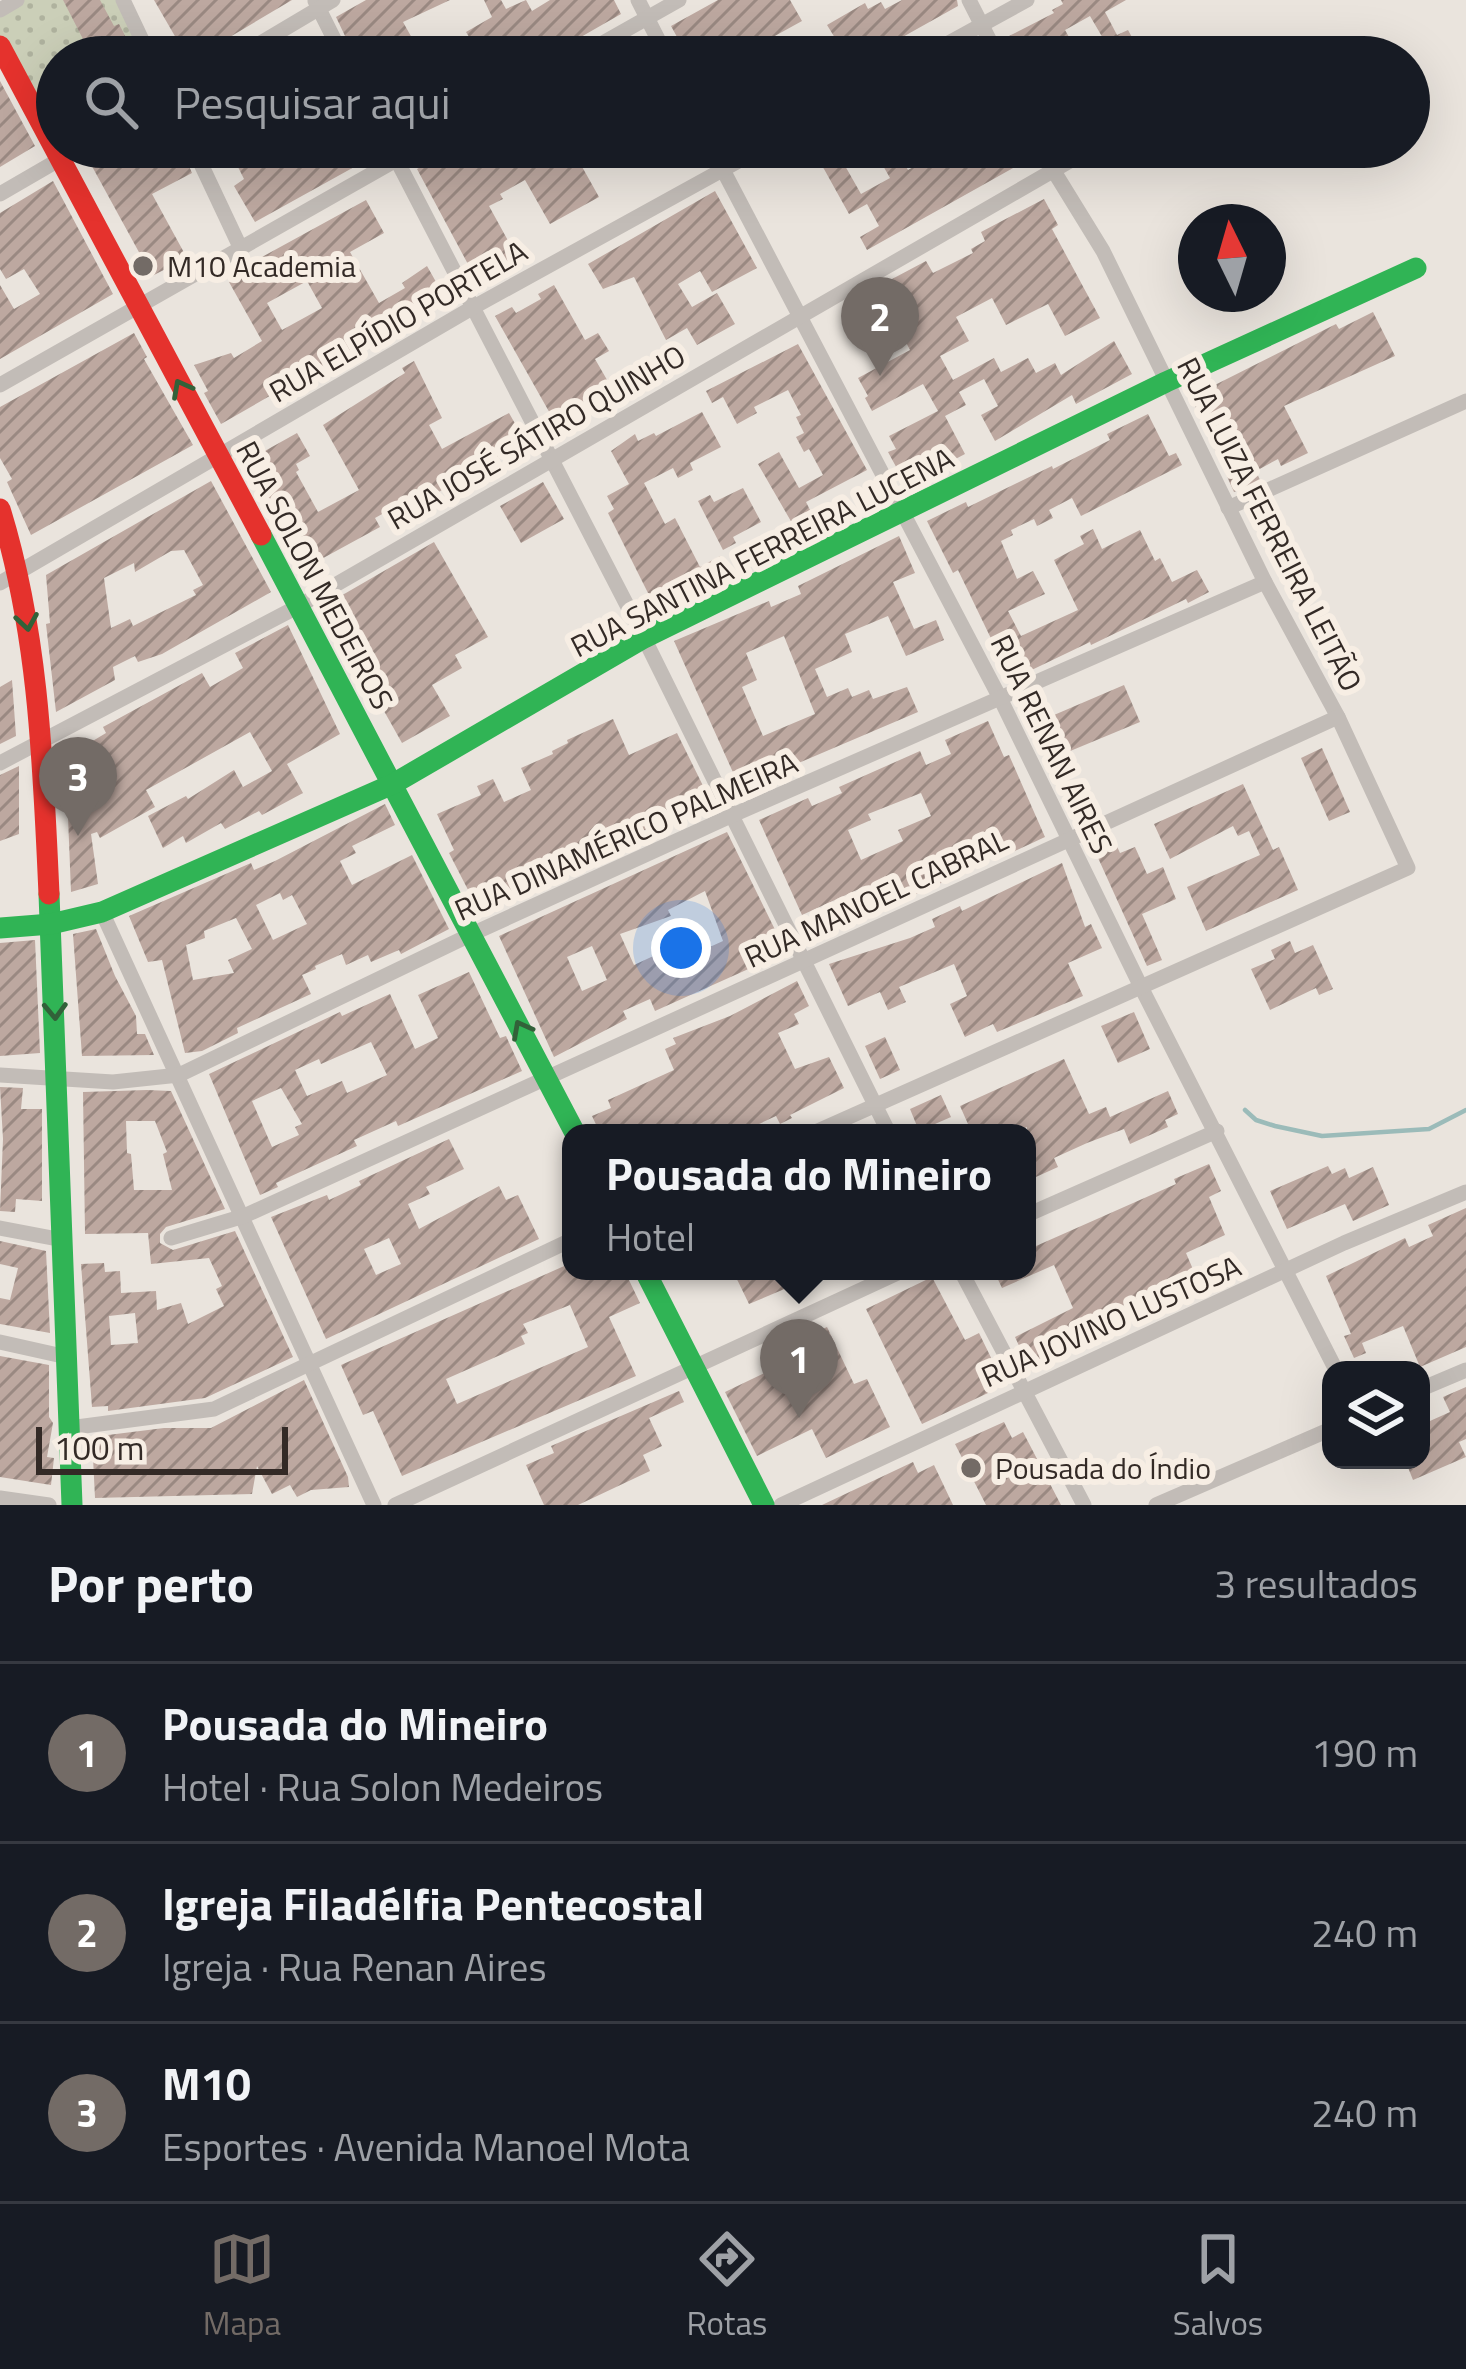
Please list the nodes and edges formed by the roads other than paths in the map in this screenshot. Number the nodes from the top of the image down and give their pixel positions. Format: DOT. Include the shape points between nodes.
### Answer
graph roads {
  1 [pos="17,0"];
  2 [pos="123,0"];
  3 [pos="638,0"];
  4 [pos="679,0"];
  5 [pos="969,0"];
  6 [pos="1027,0"];
  7 [pos="322,3"];
  8 [pos="0,10"];
  9 [pos="647,18"];
  10 [pos="982,24"];
  11 [pos="141,36"];
  12 [pos="270,36"];
  13 [pos="335,36"];
  14 [pos="615,36"];
  15 [pos="656,36"];
  16 [pos="961,36"];
  17 [pos="988,36"];
  18 [pos="0,46"];
  19 [pos="36,113"];
  20 [pos="43,168"];
  21 [pos="65,168"];
  22 [pos="203,168"];
  23 [pos="369,168"];
  24 [pos="401,168"];
  25 [pos="727,168"];
  26 [pos="1050,168"];
  27 [pos="1056,168"];
  28 [pos="723,170"];
  29 [pos="1051,171"];
  30 [pos="0,194"];
  31 [pos="242,249"];
  32 [pos="1416,268"];
  33 [pos="138,307"];
  34 [pos="472,308"];
  35 [pos="800,314"];
  36 [pos="1166,382"];
  37 [pos="0,385"];
  38 [pos="1466,401"];
  39 [pos="217,457"];
  40 [pos="550,461"];
  41 [pos="1228,508"];
  42 [pos="0,509"];
  43 [pos="904,512"];
  44 [pos="9,578"];
  45 [pos="1265,582"];
  46 [pos="297,607"];
  47 [pos="644,638"];
  48 [pos="1001,700"];
  49 [pos="1338,717"];
  50 [pos="41,743"];
  51 [pos="0,763"];
  52 [pos="393,784"];
  53 [pos="734,815"];
  54 [pos="1069,839"];
  55 [pos="102,912"];
  56 [pos="51,924"];
  57 [pos="0,928"];
  58 [pos="472,934"];
  59 [pos="806,960"];
  60 [pos="1142,989"];
  61 [pos="179,1075"];
  62 [pos="0,1076"];
  63 [pos="548,1080"];
  64 [pos="58,1082"];
  65 [pos="875,1106"];
  66 [pos="570,1124"];
  67 [pos="834,1124"];
  68 [pos="885,1124"];
  69 [pos="1217,1131"];
  70 [pos="1466,1192"];
  71 [pos="1036,1211"];
  72 [pos="244,1216"];
  73 [pos="0,1228"];
  74 [pos="171,1238"];
  75 [pos="63,1240"];
  76 [pos="562,1244"];
  77 [pos="1285,1271"];
  78 [pos="650,1280"];
  79 [pos="882,1280"];
  80 [pos="966,1280"];
  81 [pos="0,1342"];
  82 [pos="67,1357"];
  83 [pos="1331,1361"];
  84 [pos="313,1364"];
  85 [pos="694,1365"];
  86 [pos="1466,1370"];
  87 [pos="1430,1385"];
  88 [pos="1022,1390"];
  89 [pos="69,1428"];
  90 [pos="1322,1433"];
  91 [pos="0,1498"];
  92 [pos="49,1505"];
  93 [pos="72,1505"];
  94 [pos="374,1505"];
  95 [pos="394,1505"];
  96 [pos="764,1505"];
  97 [pos="781,1505"];
  98 [pos="1084,1505"];
  99 [pos="1156,1505"];
  1 -- 8 [label="street"];
  2 -- 11 [label="street"];
  3 -- 9 [label="street"];
  4 -- 9 [label="street"];
  5 -- 10 [label="street"];
  6 -- 10 [label="street"];
  7 -- 12 [label="street"];
  7 -- 13 [label="street"];
  9 -- 14 [label="street"];
  9 -- 15 [label="street"];
  10 -- 16 [label="street"];
  10 -- 17 [label="street"];
  18 -- 19 [label="main road, RUA SOLON MEDEIROS"];
  20 -- 30 [label="street"];
  21 -- 33 [label="main road, RUA SOLON MEDEIROS"];
  22 -- 31 [label="street"];
  23 -- 31 [label="street"];
  24 -- 34 [label="street"];
  25 -- 28 [label="street, RUA ELPÍDIO PORTELA"];
  26 -- 29 [label="street, RUA LUIZA FERREIRA LEITÃO"];
  27 -- 29 [label="street, RUA JOSÉ SÁTIRO QUINHO"];
  28 -- 34 [label="street, RUA ELPÍDIO PORTELA"];
  28 -- 35 [label="street, RUA RENAN AIRES"];
  29 -- 35 [label="street, RUA JOSÉ SÁTIRO QUINHO"];
  29 -- 36 [label="street, RUA LUIZA FERREIRA LEITÃO" via="1103,250"];
  31 -- 33 [label="street"];
  32 -- 36 [label="main road, RUA SANTINA FERREIRA LUCENA"];
  33 -- 37 [label="street"];
  39 -- 33 [label="main road, RUA SOLON MEDEIROS, one-way"];
  34 -- 39 [label="street, RUA ELPÍDIO PORTELA"];
  34 -- 40 [label="street"];
  35 -- 40 [label="street, RUA JOSÉ SÁTIRO QUINHO"];
  35 -- 43 [label="street, RUA RENAN AIRES"];
  36 -- 41 [label="street, RUA LUIZA FERREIRA LEITÃO"];
  36 -- 43 [label="main road, RUA SANTINA FERREIRA LUCENA"];
  38 -- 41 [label="street"];
  39 -- 44 [label="street, RUA ELPÍDIO PORTELA"];
  39 -- 46 [label="main road, RUA SOLON MEDEIROS"];
  40 -- 46 [label="street, RUA JOSÉ SÁTIRO QUINHO"];
  40 -- 47 [label="street"];
  41 -- 45 [label="street, RUA LUIZA FERREIRA LEITÃO"];
  42 -- 44 [label="main road"];
  43 -- 47 [label="main road, RUA SANTINA FERREIRA LUCENA"];
  43 -- 48 [label="street, RUA RENAN AIRES"];
  44 -- 50 [label="main road, one-way"];
  45 -- 48 [label="street, RUA DINAMÉRICO PALMEIRA"];
  45 -- 49 [label="street, RUA LUIZA FERREIRA LEITÃO"];
  46 -- 50 [label="street, RUA JOSÉ SÁTIRO QUINHO"];
  46 -- 52 [label="main road, RUA SOLON MEDEIROS"];
  47 -- 52 [label="main road, RUA SANTINA FERREIRA LUCENA"];
  47 -- 53 [label="street"];
  48 -- 53 [label="street, RUA DINAMÉRICO PALMEIRA"];
  48 -- 54 [label="street, RUA RENAN AIRES"];
  49 -- 54 [label="street, RUA MANOEL CABRAL"];
  49 -- 60 [label="street, RUA LUIZA FERREIRA LEITÃO" via="1408,868"];
  50 -- 51 [label="street, RUA JOSÉ SÁTIRO QUINHO"];
  50 -- 56 [label="main road"];
  52 -- 55 [label="main road, RUA SANTINA FERREIRA LUCENA"];
  52 -- 58 [label="main road, RUA SOLON MEDEIROS"];
  53 -- 58 [label="street, RUA DINAMÉRICO PALMEIRA"];
  53 -- 59 [label="street"];
  54 -- 59 [label="street, RUA MANOEL CABRAL"];
  54 -- 60 [label="street, RUA RENAN AIRES"];
  55 -- 56 [label="main road, RUA SANTINA FERREIRA LUCENA"];
  55 -- 61 [label="street"];
  56 -- 57 [label="main road, RUA SANTINA FERREIRA LUCENA"];
  56 -- 64 [label="main road, one-way"];
  58 -- 61 [label="street, RUA DINAMÉRICO PALMEIRA"];
  63 -- 58 [label="main road, RUA SOLON MEDEIROS, one-way"];
  59 -- 63 [label="street, RUA MANOEL CABRAL"];
  59 -- 65 [label="street"];
  60 -- 65 [label="street"];
  60 -- 69 [label="street, RUA RENAN AIRES"];
  61 -- 64 [label="street, RUA DINAMÉRICO PALMEIRA"];
  61 -- 72 [label="street"];
  62 -- 64 [label="street, RUA DINAMÉRICO PALMEIRA"];
  63 -- 66 [label="main road, RUA SOLON MEDEIROS"];
  63 -- 72 [label="street, RUA MANOEL CABRAL"];
  64 -- 75 [label="main road"];
  65 -- 67 [label="street"];
  65 -- 68 [label="street"];
  69 -- 71 [label="street"];
  69 -- 77 [label="street, RUA RENAN AIRES"];
  70 -- 77 [label="street, RUA JOVINO LUSTOSA"];
  72 -- 74 [label="street, RUA MANOEL CABRAL"];
  72 -- 84 [label="street"];
  73 -- 75 [label="street"];
  75 -- 82 [label="main road"];
  76 -- 84 [label="street"];
  77 -- 83 [label="street, RUA RENAN AIRES"];
  77 -- 88 [label="street, RUA JOVINO LUSTOSA"];
  78 -- 85 [label="main road"];
  79 -- 85 [label="street"];
  80 -- 88 [label="street"];
  81 -- 82 [label="street"];
  82 -- 89 [label="main road"];
  84 -- 89 [label="street" via="196,1414"];
  84 -- 94 [label="street"];
  85 -- 95 [label="street"];
  85 -- 96 [label="main road"];
  86 -- 87 [label="street"];
  88 -- 97 [label="street, RUA JOVINO LUSTOSA"];
  88 -- 98 [label="street"];
  89 -- 93 [label="main road"];
  90 -- 99 [label="street"];
  91 -- 92 [label="street"];
}
